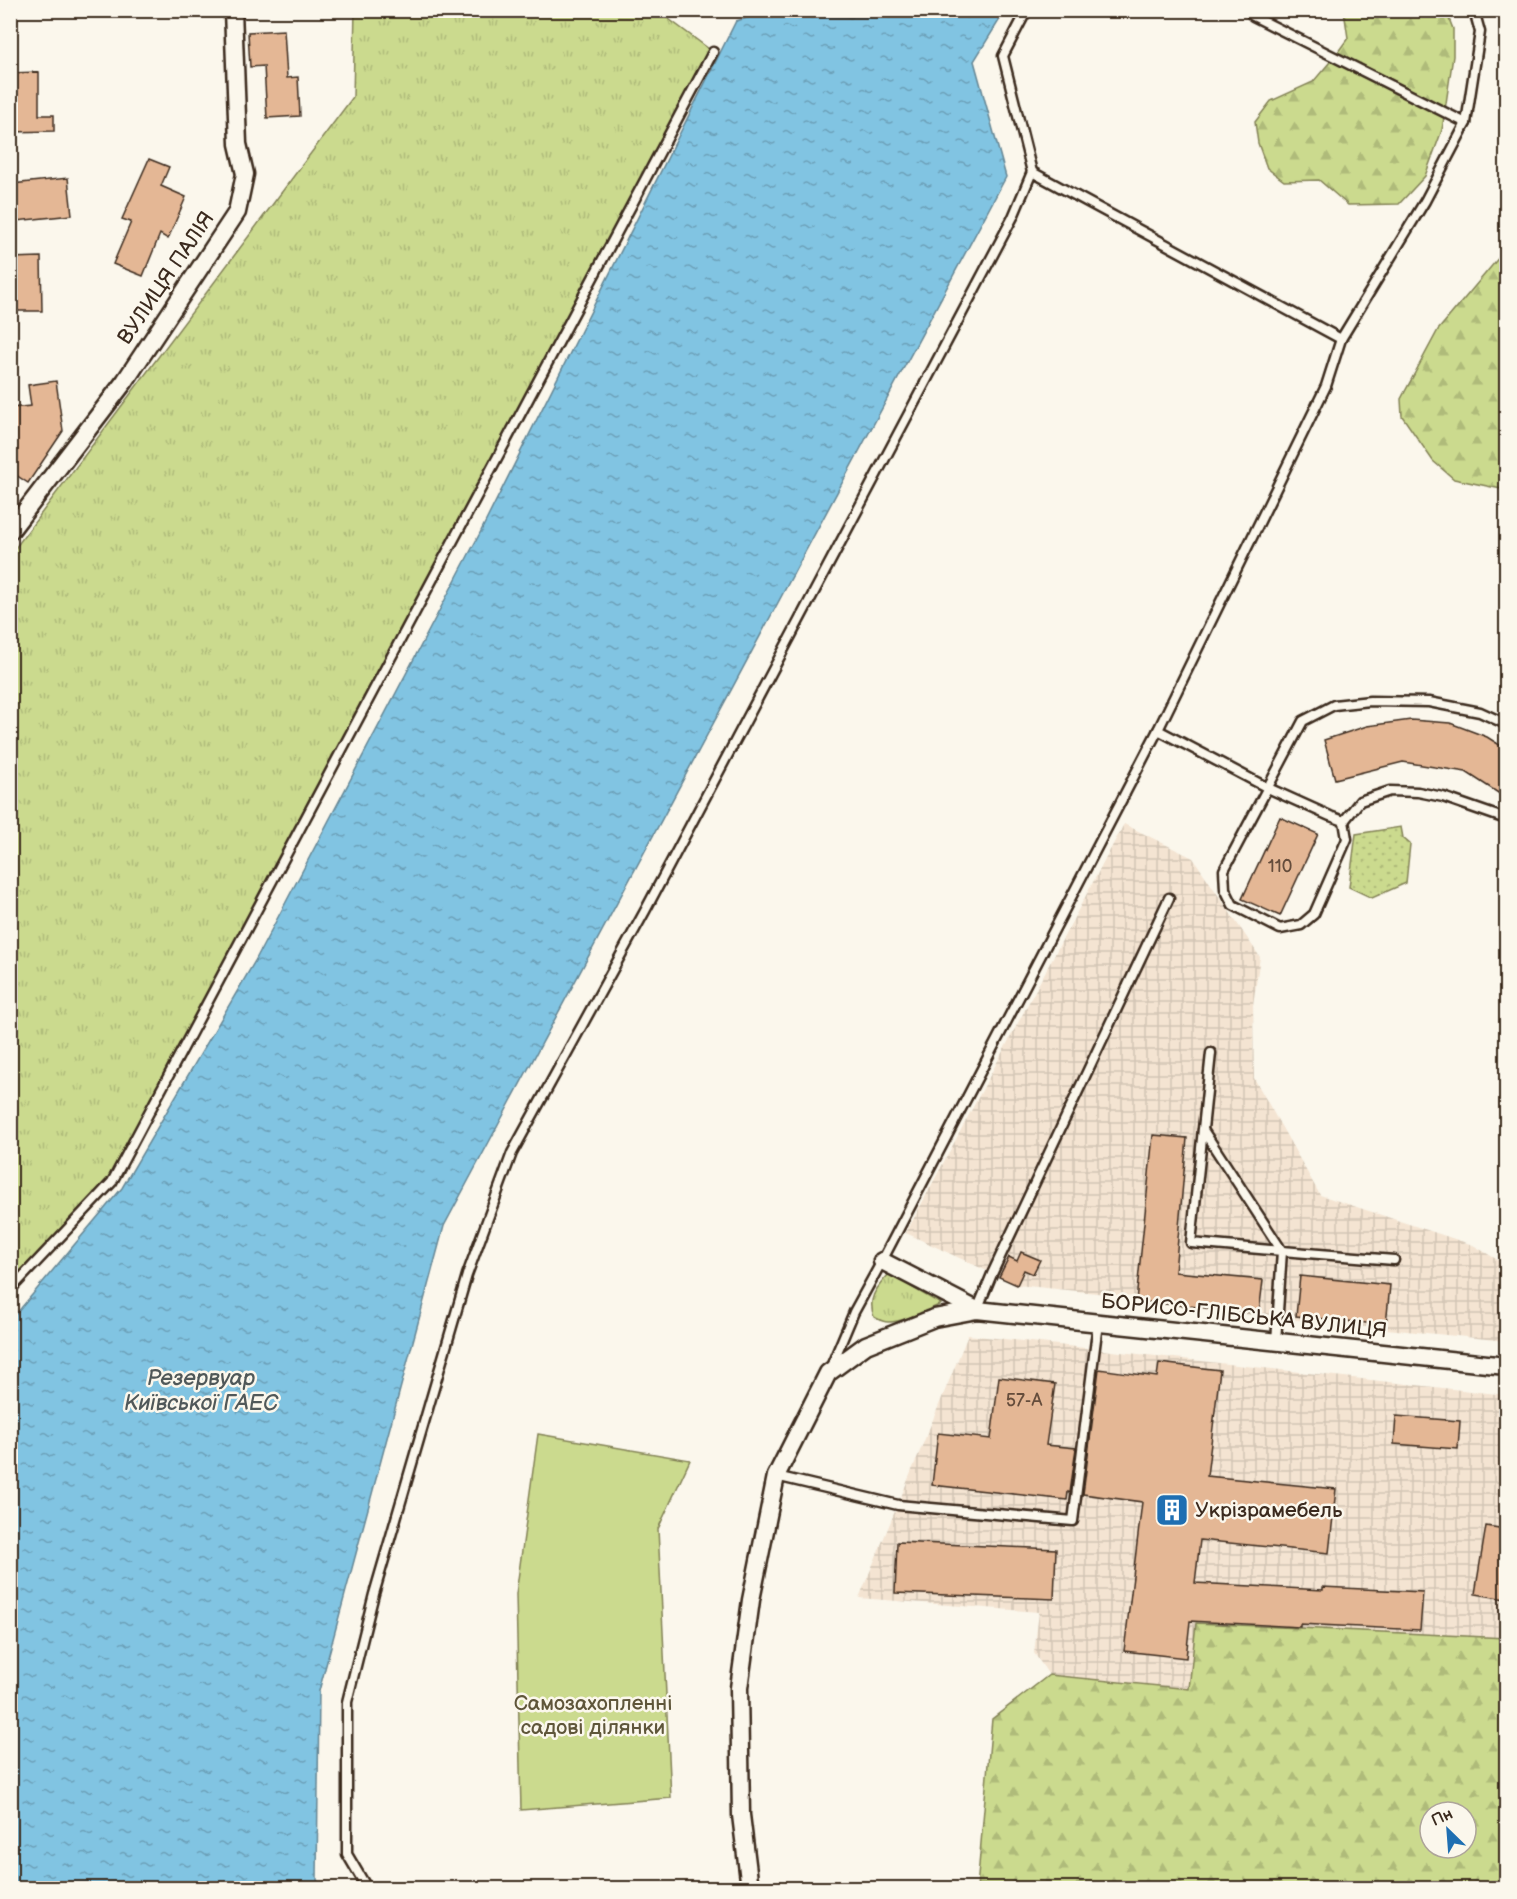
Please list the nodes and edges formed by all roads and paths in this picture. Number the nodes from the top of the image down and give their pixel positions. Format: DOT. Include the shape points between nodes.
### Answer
graph roads {
  1 [pos="233,10"];
  2 [pos="1028,10"];
  3 [pos="1249,10"];
  4 [pos="1474,10"];
  5 [pos="713,52"];
  6 [pos="1466,123"];
  7 [pos="1032,172"];
  8 [pos="1341,339"];
  9 [pos="10,531"];
  10 [pos="1506,724"];
  11 [pos="1158,730"];
  12 [pos="1268,788"];
  13 [pos="1506,819"];
  14 [pos="1344,821"];
  15 [pos="1169,898"];
  16 [pos="1211,1053"];
  17 [pos="1203,1130"];
  18 [pos="1282,1251"];
  19 [pos="1394,1260"];
  20 [pos="882,1261"];
  21 [pos="10,1290"];
  22 [pos="977,1310"];
  23 [pos="1098,1323"];
  24 [pos="1276,1342"];
  25 [pos="1506,1366"];
  26 [pos="828,1373"];
  27 [pos="776,1476"];
  28 [pos="367,1888"];
  29 [pos="750,1888"];
  1 -- 9 [label="street, ВУЛИЦЯ ПАЛІЯ" via="238,144 245,174 237,212 125,381"];
  2 -- 7 [label="lane" via="1003,56"];
  3 -- 6 [label="lane" via="1253,16"];
  4 -- 6 [label="lane" via="1479,32"];
  5 -- 21 [label="lane" via="112,1182"];
  6 -- 8 [label="lane" via="1425,201"];
  7 -- 8 [label="lane"];
  7 -- 28 [label="lane" via="1013,218 707,796 512,1153 467,1275 374,1594 347,1702 347,1854"];
  8 -- 11 [label="lane" via="1322,395"];
  10 -- 12 [label="lane" via="1480,712 1430,702 1334,705 1303,721"];
  11 -- 12 [label="lane"];
  11 -- 20 [label="lane"];
  12 -- 14 [label="lane"];
  12 -- 14 [label="lane" via="1224,870 1225,889 1233,905 1280,929 1301,925 1314,914 1347,840"];
  13 -- 14 [label="lane" via="1443,797 1390,790 1360,801"];
  15 -- 22 [label="lane"];
  16 -- 17 [label="lane"];
  17 -- 18 [label="lane"];
  17 -- 18 [label="lane" via="1191,1243"];
  18 -- 19 [label="lane"];
  18 -- 24 [label="lane"];
  20 -- 22 [label="street, БОРИСО-ГЛІБСЬКА ВУЛИЦЯ"];
  20 -- 26 [label="lane" via="854,1312"];
  22 -- 23 [label="street, БОРИСО-ГЛІБСЬКА ВУЛИЦЯ"];
  22 -- 26 [label="street, БОРИСО-ГЛІБСЬКА ВУЛИЦЯ" via="925,1321 866,1345"];
  23 -- 24 [label="street, БОРИСО-ГЛІБСЬКА ВУЛИЦЯ"];
  23 -- 27 [label="lane" via="1073,1521 898,1505"];
  24 -- 25 [label="street, БОРИСО-ГЛІБСЬКА ВУЛИЦЯ"];
  26 -- 27 [label="street, БОРИСО-ГЛІБСЬКА ВУЛИЦЯ"];
  27 -- 29 [label="street, БОРИСО-ГЛІБСЬКА ВУЛИЦЯ" via="739,1688 741,1815"];
}
